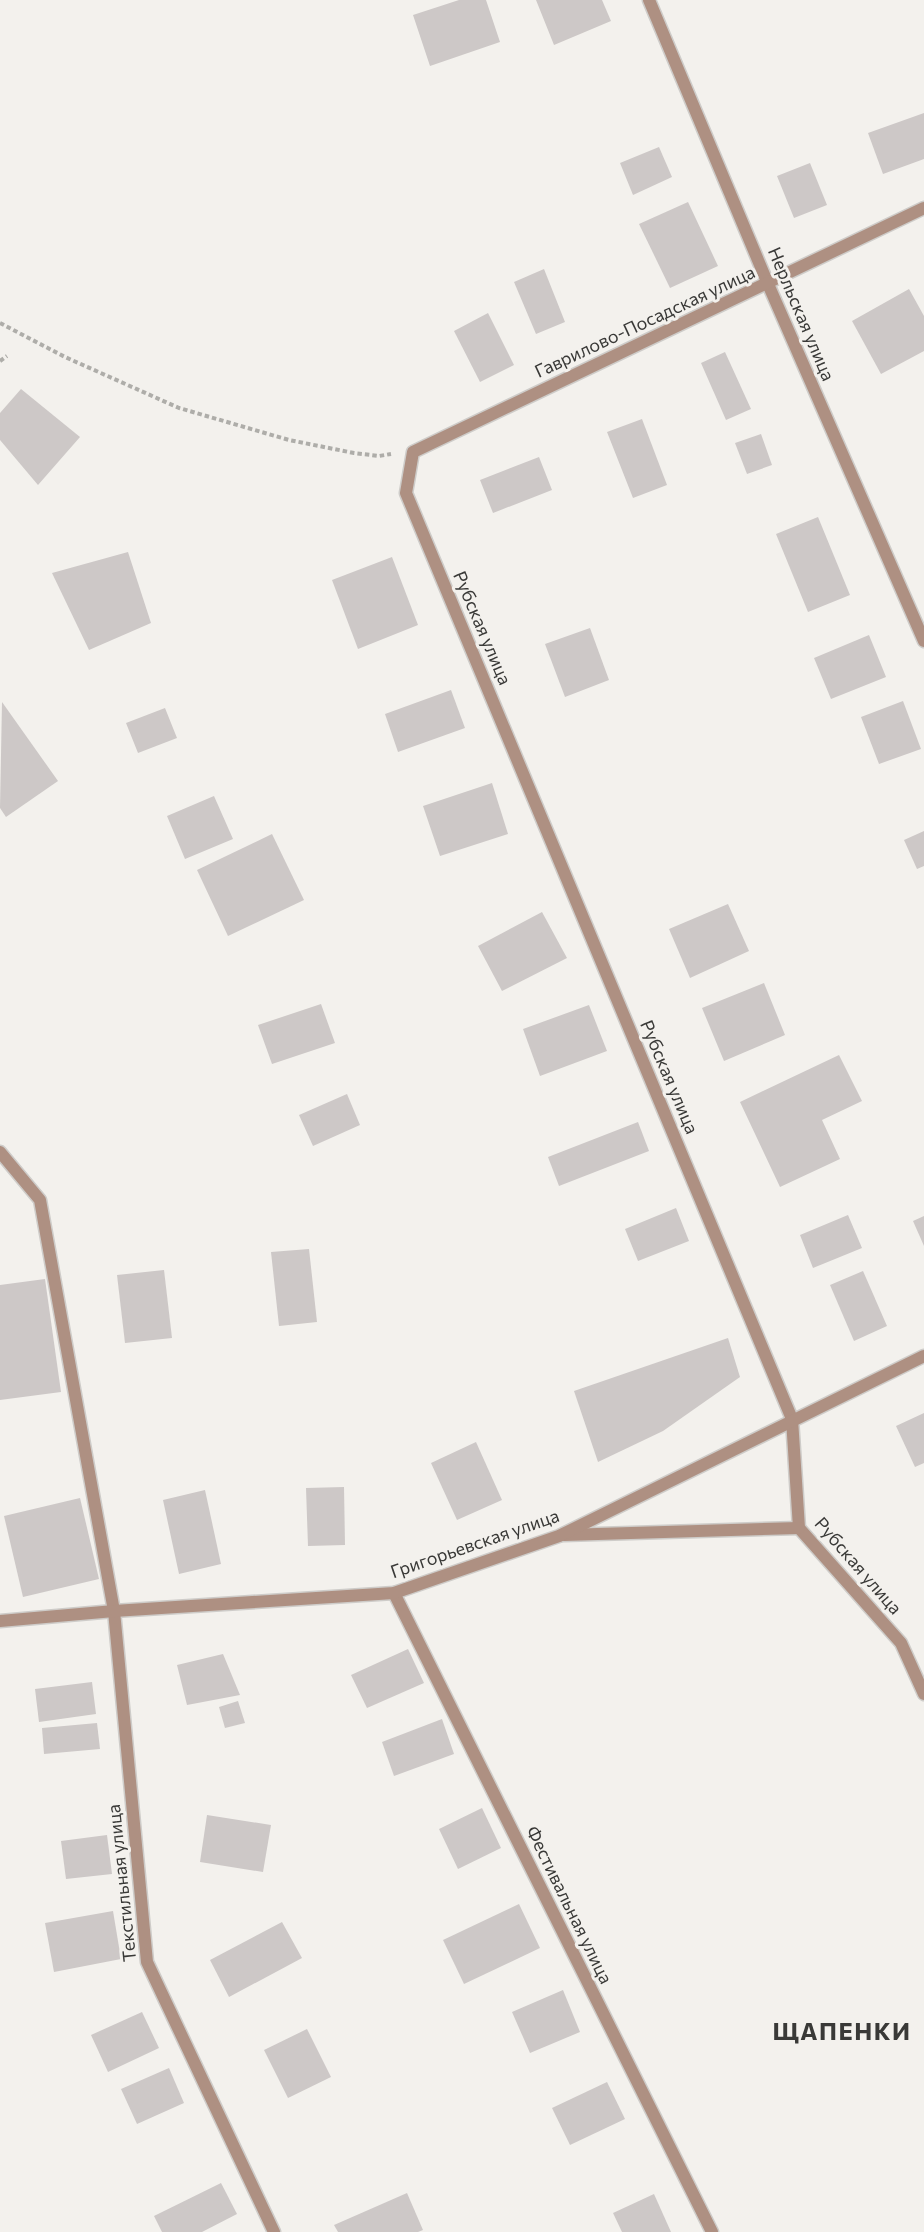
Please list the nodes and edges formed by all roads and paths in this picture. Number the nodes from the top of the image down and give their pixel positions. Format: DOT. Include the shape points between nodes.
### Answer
graph roads {
  1 [pos="649,0"];
  2 [pos="924,208"];
  3 [pos="768,284"];
  4 [pos="0,323"];
  5 [pos="7,356"];
  6 [pos="0,361"];
  7 [pos="413,452"];
  8 [pos="924,641"];
  9 [pos="0,1152"];
  10 [pos="924,1356"];
  11 [pos="792,1419"];
  12 [pos="800,1528"];
  13 [pos="559,1536"];
  14 [pos="394,1593"];
  15 [pos="114,1611"];
  16 [pos="0,1621"];
  17 [pos="924,1694"];
  18 [pos="274,2232"];
  19 [pos="712,2232"];
  1 -- 3 [label="street, Нерльская улица"];
  2 -- 3 [label="street, Гаврилово-Посадская улица"];
  3 -- 7 [label="street, Гаврилово-Посадская улица"];
  3 -- 8 [label="street, Нерльская улица"];
  4 -- 7 [label="path" via="179,408 288,440 354,453 380,456"];
  5 -- 6 [label="path"];
  7 -- 11 [label="street, Рубская улица" via="406,493"];
  9 -- 15 [label="street, Текстильная улица" via="40,1200"];
  10 -- 11 [label="street, Григорьевская улица"];
  11 -- 12 [label="street, Рубская улица"];
  11 -- 13 [label="street, Григорьевская улица"];
  12 -- 13 [label="street"];
  12 -- 17 [label="street, Рубская улица" via="901,1643"];
  13 -- 14 [label="street, Григорьевская улица"];
  14 -- 15 [label="street, Григорьевская улица"];
  14 -- 19 [label="street, Фестивальная улица"];
  15 -- 16 [label="street, Григорьевская улица"];
  15 -- 18 [label="street, Текстильная улица" via="147,1962"];
}
